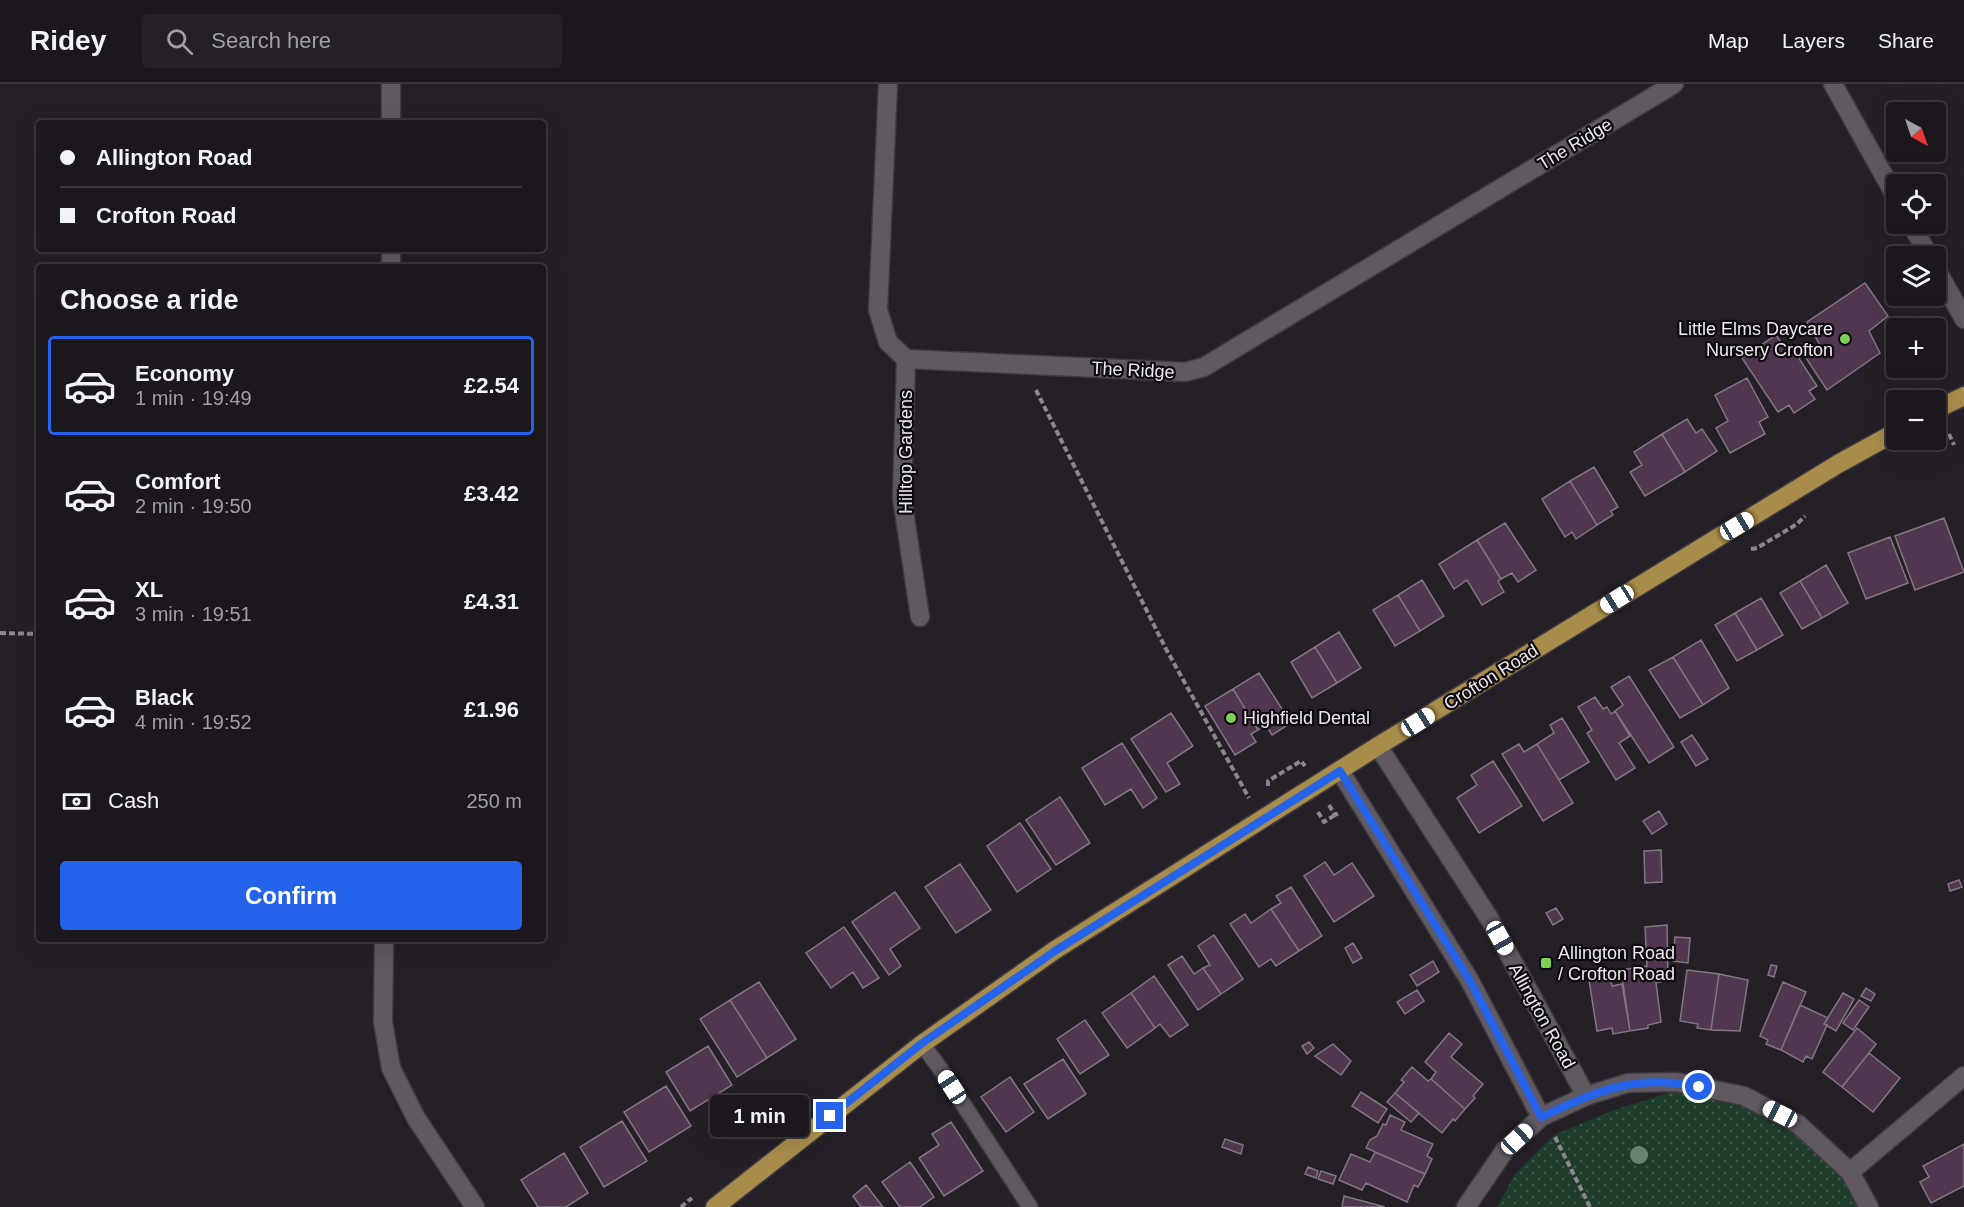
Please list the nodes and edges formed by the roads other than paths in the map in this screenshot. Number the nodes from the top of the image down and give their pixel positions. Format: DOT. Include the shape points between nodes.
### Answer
graph roads {
  1 [pos="391,84"];
  2 [pos="888,84"];
  3 [pos="1674,84"];
  4 [pos="1833,84"];
  5 [pos="391,120"];
  6 [pos="1886,179"];
  7 [pos="1946,287"];
  8 [pos="1964,319"];
  9 [pos="906,359"];
  10 [pos="1964,396"];
  11 [pos="1946,405"];
  12 [pos="1886,438"];
  13 [pos="920,617"];
  14 [pos="1378,746"];
  15 [pos="1340,771"];
  16 [pos="384,942"];
  17 [pos="921,1044"];
  18 [pos="1964,1076"];
  19 [pos="1586,1096"];
  20 [pos="1541,1117"];
  21 [pos="1850,1172"];
  22 [pos="475,1207"];
  23 [pos="715,1207"];
  24 [pos="1030,1207"];
  25 [pos="1466,1207"];
  26 [pos="1869,1207"];
  1 -- 5 [label="street"];
  2 -- 9 [label="street" via="878,310 888,342"];
  3 -- 9 [label="street, The Ridge" via="1204,367 1185,372"];
  4 -- 6 [label="street"];
  7 -- 8 [label="street"];
  9 -- 13 [label="street, Hilltop Gardens" via="902,498"];
  10 -- 11 [label="main road"];
  12 -- 14 [label="main road, Crofton Road"];
  14 -- 15 [label="main road, Crofton Road"];
  14 -- 19 [label="street, Allington Road" via="1489,918"];
  15 -- 17 [label="main road, Crofton Road" via="1055,951"];
  15 -- 20 [label="street" via="1470,981"];
  16 -- 22 [label="street" via="383,1022 391,1068 416,1118"];
  17 -- 23 [label="main road, Crofton Road"];
  17 -- 24 [label="lane"];
  18 -- 21 [label="street"];
  19 -- 20 [label="street"];
  19 -- 21 [label="street" via="1628,1083 1676,1082 1744,1096 1798,1124"];
  20 -- 25 [label="street" via="1505,1150"];
  21 -- 26 [label="street"];
}
